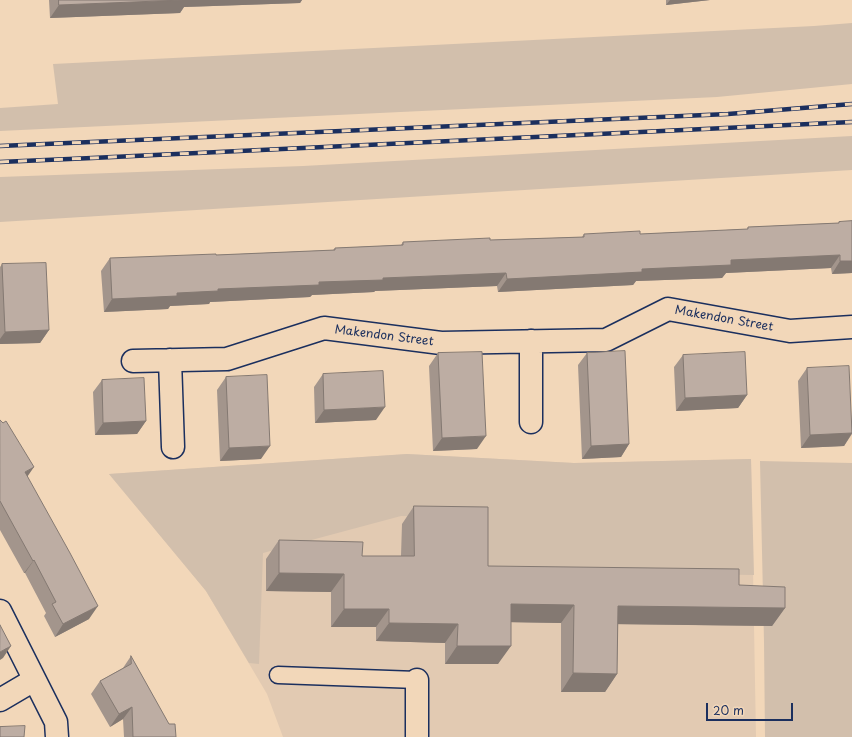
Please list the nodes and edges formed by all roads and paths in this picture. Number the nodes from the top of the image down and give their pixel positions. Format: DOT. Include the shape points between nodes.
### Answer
graph roads {
  1 [pos="852,328"];
  2 [pos="531,341"];
  3 [pos="170,360"];
  4 [pos="133,361"];
  5 [pos="531,422"];
  6 [pos="173,447"];
  7 [pos="0,611"];
  8 [pos="278,675"];
  9 [pos="34,680"];
  10 [pos="417,680"];
  11 [pos="0,700"];
  12 [pos="57,737"];
  13 [pos="417,737"];
  1 -- 2 [label="street, Makendon Street" via="790,331 668,309 606,340"];
  2 -- 3 [label="street, Makendon Street" via="441,343 324,328 227,359"];
  2 -- 5 [label="street"];
  3 -- 4 [label="street, Makendon Street"];
  3 -- 6 [label="street"];
  7 -- 9 [label="street"];
  8 -- 10 [label="lane"];
  9 -- 11 [label="street"];
  9 -- 12 [label="street" via="56,722"];
  10 -- 13 [label="street"];
}
